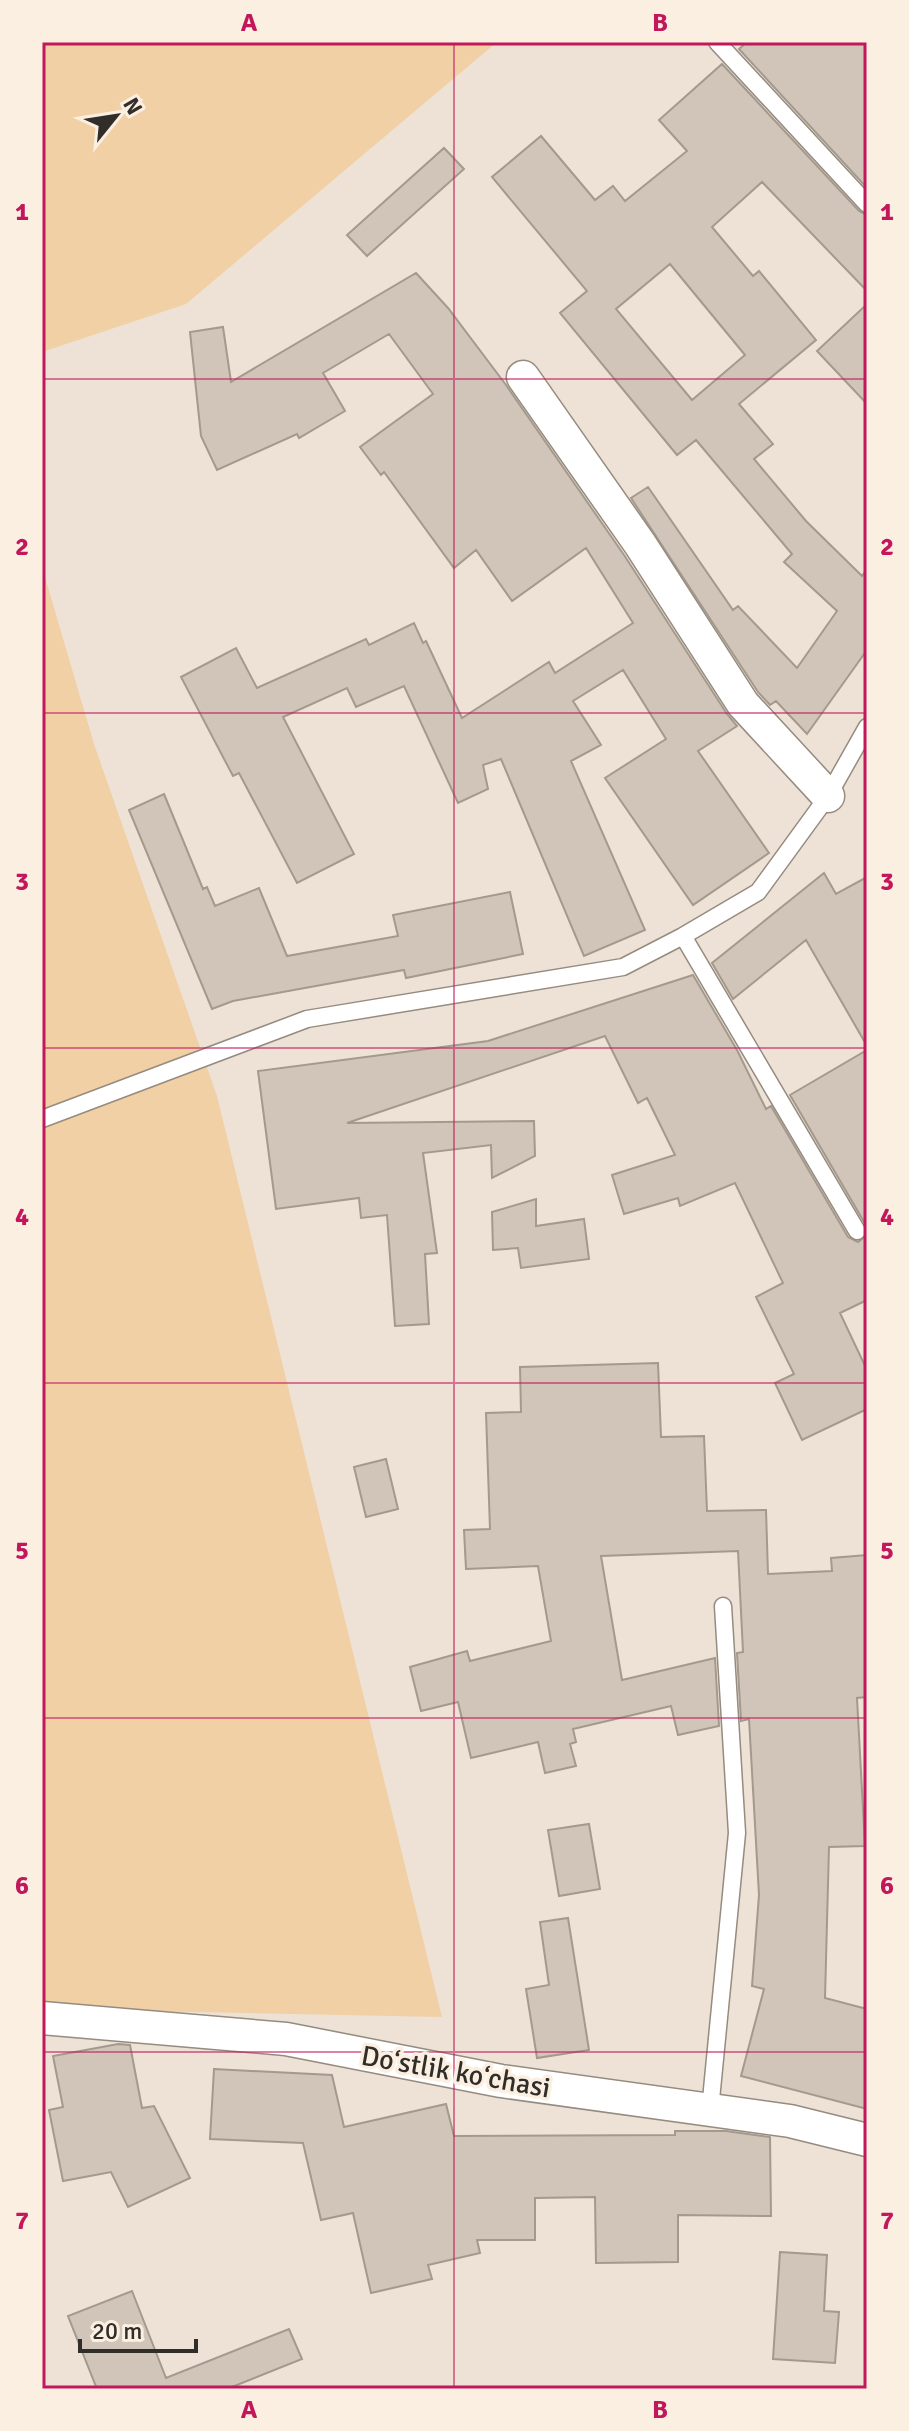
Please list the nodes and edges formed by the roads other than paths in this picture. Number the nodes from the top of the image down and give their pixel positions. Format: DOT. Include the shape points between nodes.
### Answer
graph roads {
  1 [pos="717,42"];
  2 [pos="867,204"];
  3 [pos="523,377"];
  4 [pos="867,727"];
  5 [pos="828,796"];
  6 [pos="683,936"];
  7 [pos="42,1119"];
  8 [pos="857,1231"];
  9 [pos="723,1606"];
  10 [pos="42,2018"];
  11 [pos="710,2110"];
  12 [pos="867,2140"];
  1 -- 2 [label="lane"];
  3 -- 5 [label="street" via="743,704"];
  4 -- 5 [label="lane"];
  5 -- 6 [label="lane" via="758,892"];
  6 -- 7 [label="lane" via="623,967 307,1019"];
  6 -- 8 [label="lane"];
  9 -- 11 [label="lane" via="737,1833"];
  10 -- 11 [label="street, Doʻstlik koʻchasi" via="286,2039 501,2081"];
  11 -- 12 [label="street, Doʻstlik koʻchasi" via="790,2121"];
}
